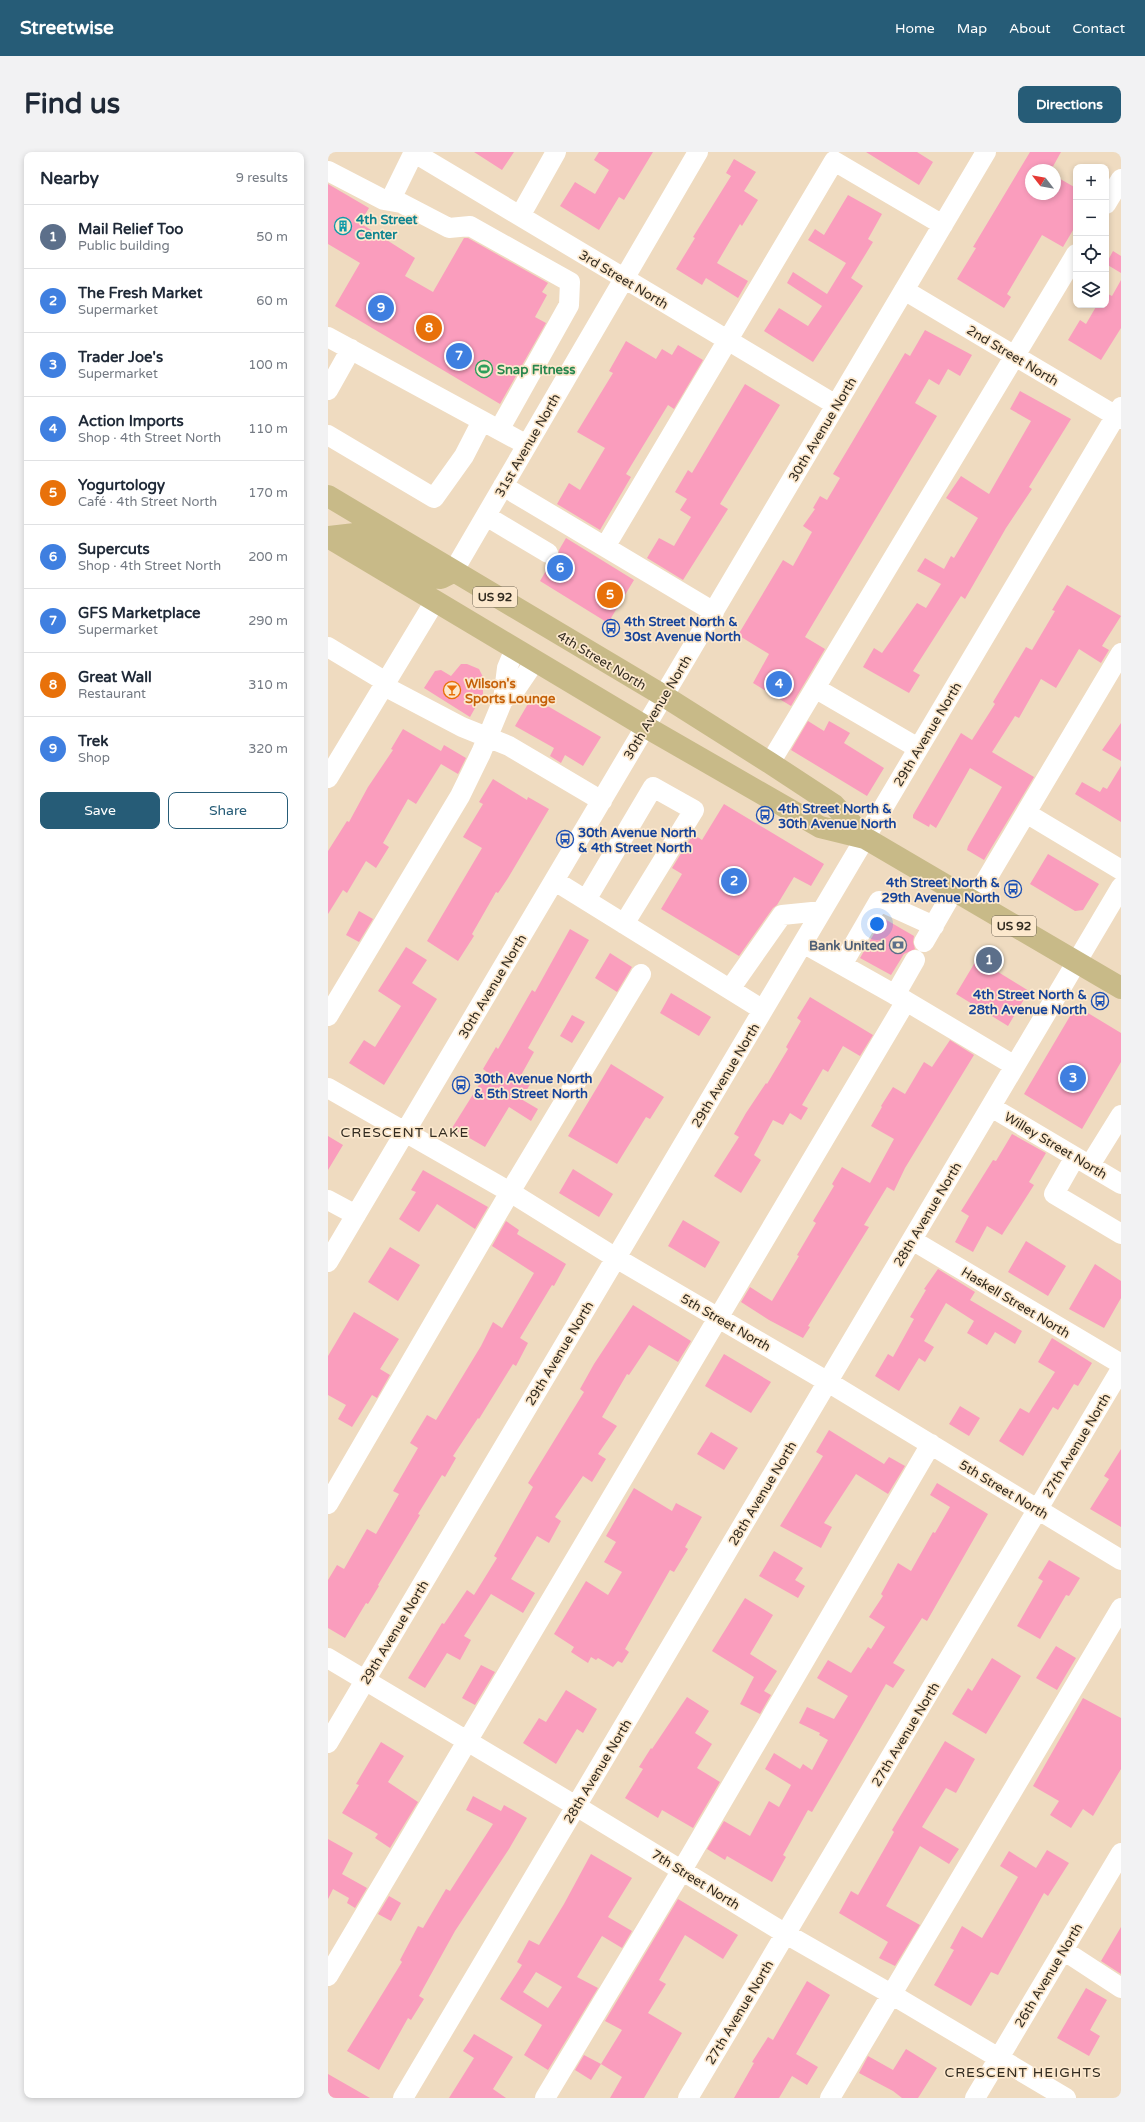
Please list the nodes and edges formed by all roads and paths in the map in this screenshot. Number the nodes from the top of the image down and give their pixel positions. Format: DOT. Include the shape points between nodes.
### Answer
graph roads {
  1 [pos="413,152"];
  2 [pos="556,152"];
  3 [pos="698,152"];
  4 [pos="986,152"];
  5 [pos="328,171"];
  6 [pos="1121,179"];
  7 [pos="1108,200"];
  8 [pos="390,201"];
  9 [pos="520,216"];
  10 [pos="943,225"];
  11 [pos="1073,259"];
  12 [pos="624,278"];
  13 [pos="904,290"];
  14 [pos="328,337"];
  15 [pos="728,340"];
  16 [pos="351,349"];
  17 [pos="1015,356"];
  18 [pos="328,390"];
  19 [pos="836,405"];
  20 [pos="1119,414"];
  21 [pos="490,425"];
  22 [pos="328,435"];
  23 [pos="527,445"];
  24 [pos="504,486"];
  25 [pos="328,496"];
  26 [pos="486,516"];
  27 [pos="328,537"];
  28 [pos="605,547"];
  29 [pos="548,553"];
  30 [pos="453,572"];
  31 [pos="435,601"];
  32 [pos="714,612"];
  33 [pos="328,647"];
  34 [pos="515,649"];
  35 [pos="1121,653"];
  36 [pos="535,661"];
  37 [pos="385,684"];
  38 [pos="815,688"];
  39 [pos="664,696"];
  40 [pos="503,700"];
  41 [pos="646,727"];
  42 [pos="487,737"];
  43 [pos="918,748"];
  44 [pos="770,763"];
  45 [pos="328,778"];
  46 [pos="602,801"];
  47 [pos="1026,814"];
  48 [pos="865,838"];
  49 [pos="1121,870"];
  50 [pos="554,881"];
  51 [pos="1121,887"];
  52 [pos="954,890"];
  53 [pos="586,900"];
  54 [pos="973,902"];
  55 [pos="822,911"];
  56 [pos="624,924"];
  57 [pos="803,943"];
  58 [pos="915,960"];
  59 [pos="1076,963"];
  60 [pos="842,965"];
  61 [pos="641,974"];
  62 [pos="1121,988"];
  63 [pos="730,989"];
  64 [pos="901,998"];
  65 [pos="763,1010"];
  66 [pos="328,1016"];
  67 [pos="1015,1066"];
  68 [pos="328,1088"];
  69 [pos="991,1107"];
  70 [pos="1121,1115"];
  71 [pos="405,1132"];
  72 [pos="1083,1161"];
  73 [pos="1121,1184"];
  74 [pos="510,1192"];
  75 [pos="328,1200"];
  76 [pos="356,1215"];
  77 [pos="1121,1234"];
  78 [pos="912,1240"];
  79 [pos="616,1258"];
  80 [pos="328,1262"];
  81 [pos="718,1318"];
  82 [pos="1121,1364"];
  83 [pos="1121,1369"];
  84 [pos="828,1382"];
  85 [pos="931,1444"];
  86 [pos="328,1504"];
  87 [pos="1038,1509"];
  88 [pos="1121,1560"];
  89 [pos="1121,1608"];
  90 [pos="328,1658"];
  91 [pos="365,1680"];
  92 [pos="467,1741"];
  93 [pos="328,1743"];
  94 [pos="576,1806"];
  95 [pos="1121,1853"];
  96 [pos="682,1870"];
  97 [pos="786,1934"];
  98 [pos="1063,1950"];
  99 [pos="328,1976"];
  100 [pos="1121,1988"];
  101 [pos="891,1994"];
  102 [pos="999,2058"];
  103 [pos="403,2098"];
  104 [pos="545,2098"];
  105 [pos="688,2098"];
  106 [pos="830,2098"];
  107 [pos="975,2098"];
  108 [pos="1066,2098"];
  1 -- 8 [label="street"];
  1 -- 9 [label="street, 3rd Street North"];
  2 -- 9 [label="street"];
  3 -- 12 [label="street, 31st Avenue North"];
  4 -- 10 [label="street, 30th Avenue North"];
  5 -- 8 [label="street"];
  6 -- 7 [label="street"];
  8 -- 21 [label="street" via="401,203 449,228 470,226 570,282 569,305"];
  9 -- 12 [label="street, 3rd Street North"];
  10 -- 13 [label="street, 30th Avenue North"];
  10 -- 15 [label="street" via="834,161"];
  11 -- 17 [label="street"];
  12 -- 15 [label="street, 3rd Street North"];
  12 -- 23 [label="street, 31st Avenue North"];
  13 -- 17 [label="street, 2nd Street North"];
  13 -- 19 [label="street, 30th Avenue North"];
  14 -- 16 [label="street"];
  15 -- 19 [label="street, 3rd Street North"];
  15 -- 28 [label="street"];
  16 -- 18 [label="street"];
  16 -- 21 [label="street"];
  17 -- 20 [label="street, 2nd Street North"];
  17 -- 38 [label="street"];
  19 -- 32 [label="street, 30th Avenue North"];
  20 -- 43 [label="street, 29th Avenue North"];
  21 -- 22 [label="street" via="434,498"];
  21 -- 23 [label="street"];
  23 -- 24 [label="street, 31st Avenue North"];
  24 -- 26 [label="street, 31st Avenue North"];
  24 -- 28 [label="street"];
  25 -- 30 [label="main road, 4th Street North / US 92"];
  26 -- 29 [label="street"];
  26 -- 30 [label="street, 31st Avenue North"];
  27 -- 30 [label="main road" via="355,534 429,577 441,578"];
  27 -- 31 [label="main road, 4th Street North / US 92"];
  28 -- 32 [label="street"];
  30 -- 39 [label="main road, 4th Street North / US 92"];
  31 -- 34 [label="main road, 4th Street North / US 92"];
  31 -- 37 [label="street"];
  32 -- 39 [label="street, 30th Avenue North"];
  33 -- 37 [label="street"];
  34 -- 36 [label="main road, 4th Street North / US 92"];
  34 -- 40 [label="street" via="507,668"];
  35 -- 47 [label="street"];
  36 -- 40 [label="street" via="516,689"];
  36 -- 41 [label="main road, 4th Street North / US 92"];
  37 -- 42 [label="street" via="462,727"];
  37 -- 45 [label="street"];
  38 -- 43 [label="street"];
  38 -- 44 [label="street"];
  39 -- 41 [label="street, 30th Avenue North"];
  39 -- 44 [label="main road, 4th Street North / US 92"];
  40 -- 42 [label="street"];
  41 -- 46 [label="street, 30th Avenue North"];
  41 -- 48 [label="main road, 4th Street North / US 92" via="820,827"];
  42 -- 46 [label="street" via="509,746"];
  42 -- 66 [label="street" via="460,796"];
  43 -- 48 [label="street, 29th Avenue North"];
  44 -- 48 [label="main road, 4th Street North / US 92" via="834,805"];
  46 -- 50 [label="street, 30th Avenue North"];
  47 -- 49 [label="street"];
  47 -- 54 [label="street"];
  48 -- 52 [label="main road, 4th Street North / US 92"];
  48 -- 55 [label="street, 29th Avenue North"];
  50 -- 53 [label="street"];
  50 -- 71 [label="street, 30th Avenue North"];
  51 -- 59 [label="street, 28th Avenue North"];
  52 -- 54 [label="main road, 4th Street North / US 92"];
  52 -- 60 [label="street" via="929,934 879,901"];
  53 -- 56 [label="street"];
  53 -- 56 [label="street" via="654,787 694,810"];
  54 -- 59 [label="main road, 4th Street North / US 92"];
  55 -- 57 [label="street, 29th Avenue North"];
  55 -- 63 [label="street" via="782,916"];
  56 -- 63 [label="street"];
  57 -- 60 [label="street"];
  57 -- 65 [label="street, 29th Avenue North"];
  58 -- 64 [label="street"];
  59 -- 62 [label="main road, 4th Street North / US 92"];
  59 -- 67 [label="street, 28th Avenue North"];
  60 -- 64 [label="street"];
  61 -- 74 [label="street"];
  63 -- 65 [label="street"];
  64 -- 67 [label="street"];
  64 -- 81 [label="street"];
  65 -- 79 [label="street, 29th Avenue North"];
  67 -- 69 [label="street, 28th Avenue North"];
  68 -- 71 [label="street, 5th Street North"];
  69 -- 72 [label="street, Willey Street North"];
  69 -- 78 [label="street, 28th Avenue North"];
  70 -- 72 [label="street"];
  71 -- 74 [label="street, 5th Street North"];
  71 -- 76 [label="street, 30th Avenue North"];
  72 -- 73 [label="street, Willey Street North"];
  72 -- 77 [label="street" via="1054,1194"];
  74 -- 79 [label="street, 5th Street North"];
  74 -- 86 [label="street"];
  75 -- 76 [label="street"];
  76 -- 80 [label="street, 30th Avenue North"];
  78 -- 82 [label="street, Haskell Street North"];
  78 -- 84 [label="street, 28th Avenue North"];
  79 -- 81 [label="street, 5th Street North"];
  79 -- 91 [label="street, 29th Avenue North"];
  81 -- 84 [label="street, 5th Street North"];
  81 -- 92 [label="street"];
  83 -- 87 [label="street, 27th Avenue North"];
  84 -- 85 [label="street, 5th Street North"];
  84 -- 94 [label="street, 28th Avenue North"];
  85 -- 87 [label="street, 5th Street North"];
  85 -- 96 [label="street"];
  87 -- 88 [label="street, 5th Street North"];
  87 -- 97 [label="street, 27th Avenue North"];
  89 -- 101 [label="street"];
  90 -- 91 [label="street, 7th Street North"];
  91 -- 92 [label="street, 7th Street North"];
  91 -- 93 [label="street, 29th Avenue North"];
  92 -- 94 [label="street, 7th Street North"];
  92 -- 99 [label="street"];
  94 -- 96 [label="street, 7th Street North"];
  94 -- 103 [label="street, 28th Avenue North"];
  95 -- 98 [label="street, 26th Avenue North"];
  96 -- 97 [label="street, 7th Street North"];
  96 -- 104 [label="street"];
  97 -- 101 [label="street, 7th Street North"];
  97 -- 105 [label="street, 27th Avenue North"];
  98 -- 100 [label="street"];
  98 -- 102 [label="street, 26th Avenue North"];
  101 -- 102 [label="street, 7th Street North"];
  101 -- 106 [label="street"];
  102 -- 107 [label="street, 26th Avenue North"];
  102 -- 108 [label="street, 7th Street North"];
}
